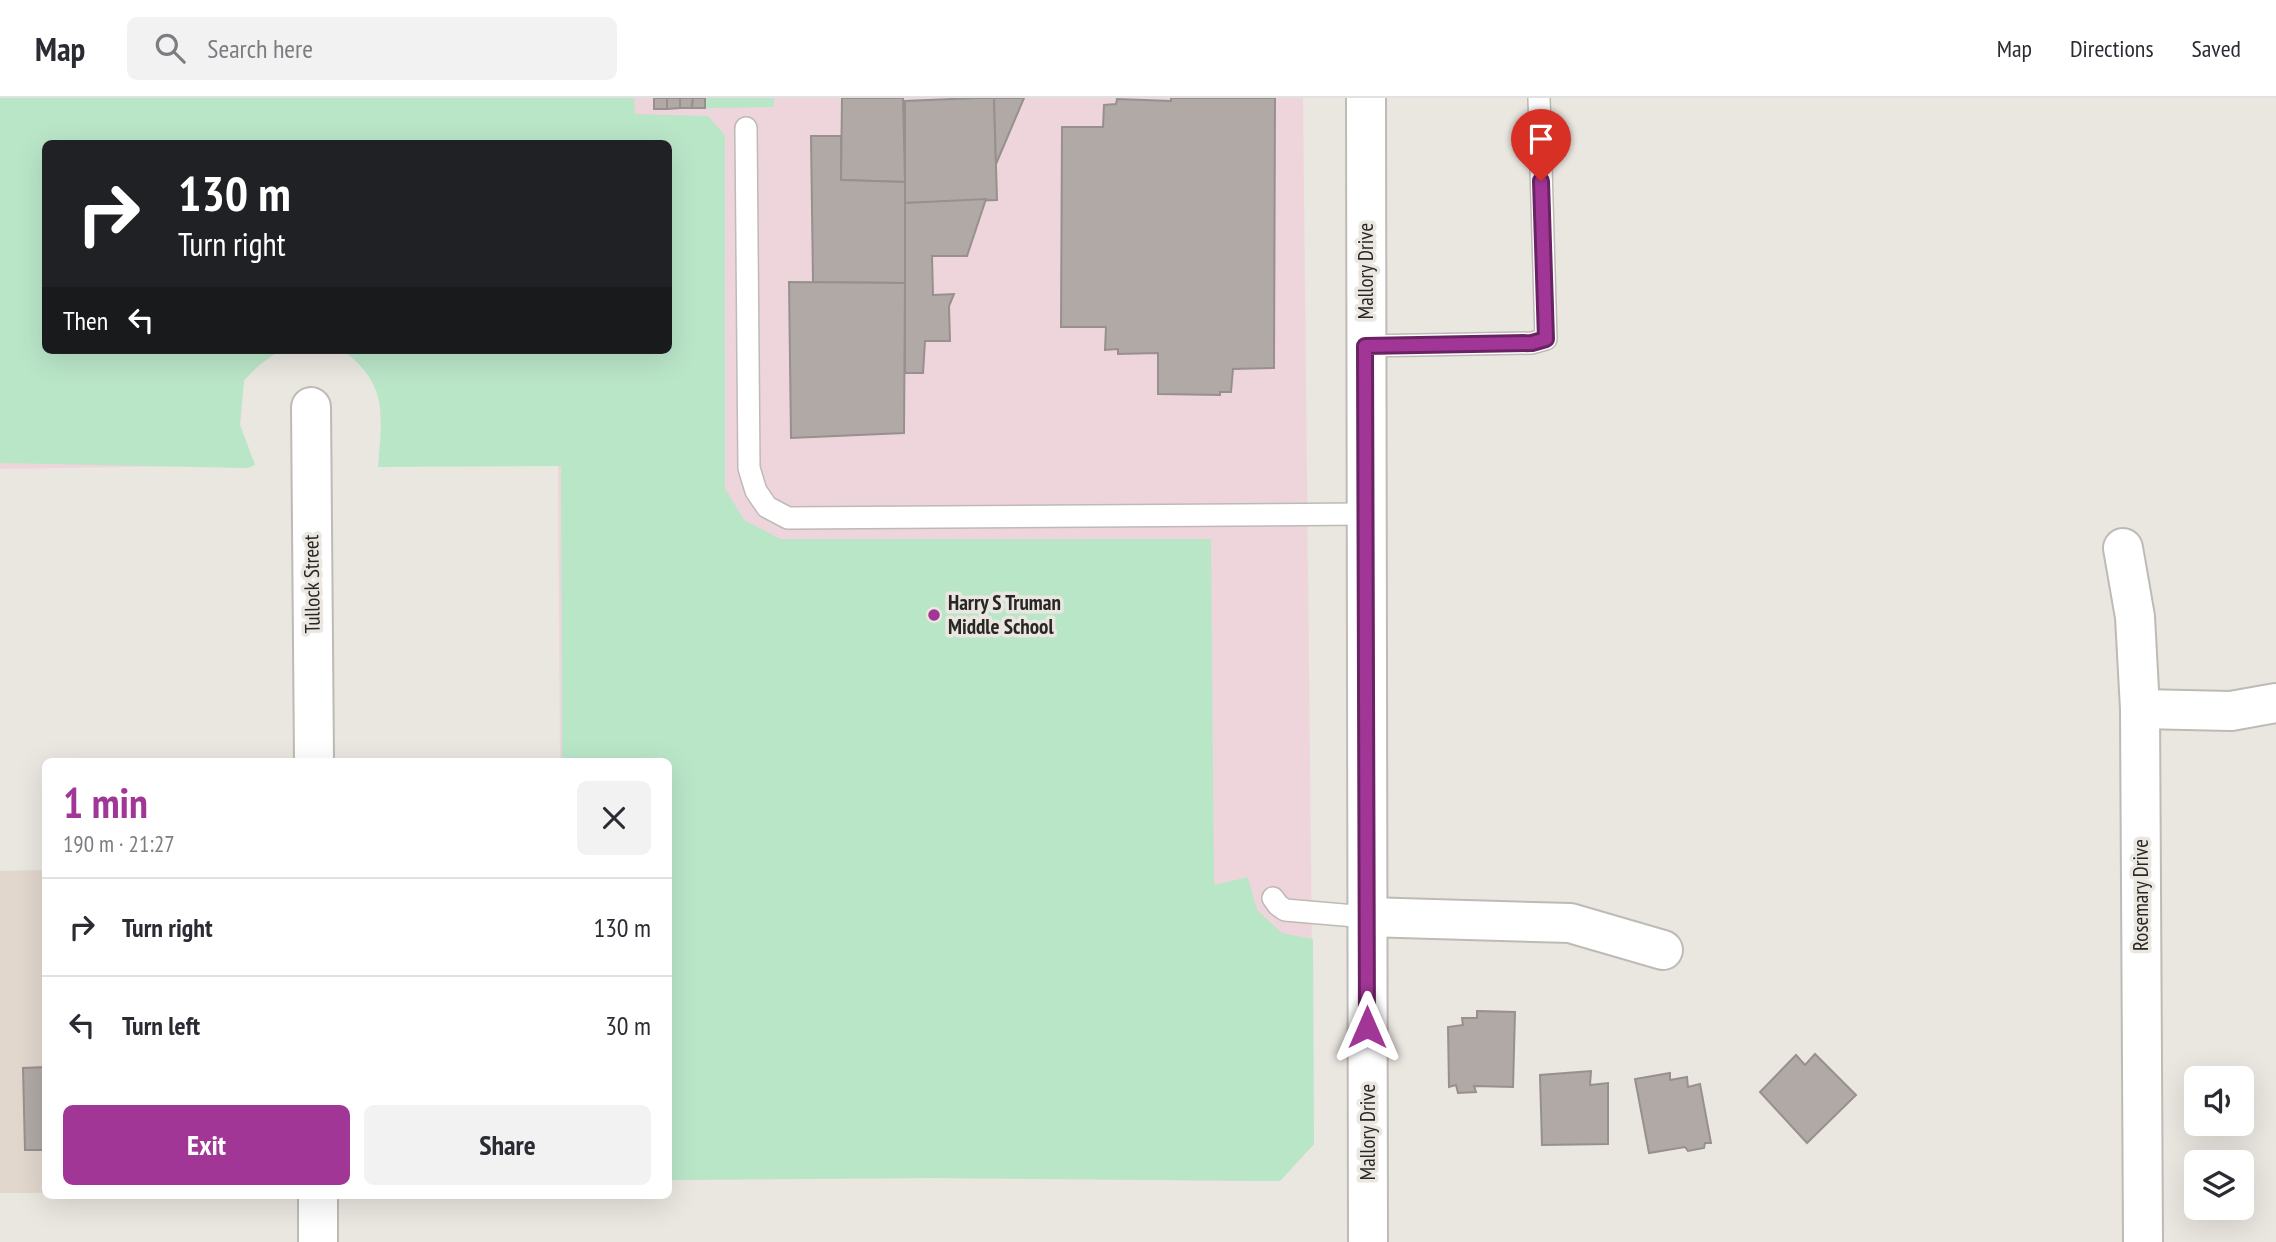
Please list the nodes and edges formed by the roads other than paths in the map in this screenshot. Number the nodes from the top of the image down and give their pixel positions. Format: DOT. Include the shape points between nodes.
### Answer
graph roads {
  1 [pos="1366,98"];
  2 [pos="1539,98"];
  3 [pos="746,128"];
  4 [pos="1365,346"];
  5 [pos="311,407"];
  6 [pos="1365,514"];
  7 [pos="2123,548"];
  8 [pos="2276,703"];
  9 [pos="2140,709"];
  10 [pos="314,758"];
  11 [pos="1273,898"];
  12 [pos="1367,917"];
  13 [pos="1663,950"];
  14 [pos="318,1199"];
  15 [pos="318,1242"];
  16 [pos="1367,1242"];
  17 [pos="2143,1242"];
  1 -- 4 [label="street, Mallory Drive"];
  2 -- 4 [label="lane" via="1546,339"];
  3 -- 6 [label="lane" via="749,468 755,491 767,507 788,517 826,518"];
  4 -- 6 [label="street, Mallory Drive"];
  5 -- 10 [label="street, Tullock Street"];
  6 -- 12 [label="street, Mallory Drive"];
  7 -- 9 [label="street, Rosemary Drive" via="2135,617"];
  8 -- 9 [label="street" via="2231,711"];
  9 -- 17 [label="street, Rosemary Drive"];
  11 -- 12 [label="lane" via="1285,909"];
  12 -- 13 [label="street" via="1570,923"];
  12 -- 16 [label="street, Mallory Drive"];
  14 -- 15 [label="street"];
}
